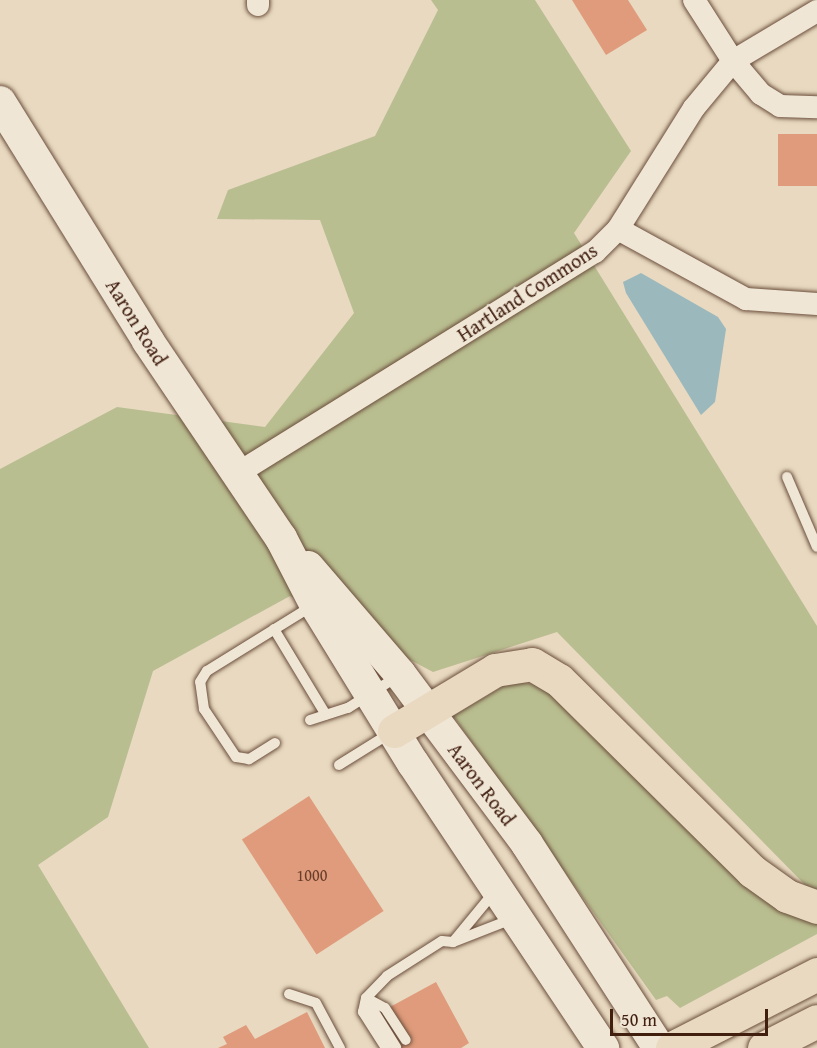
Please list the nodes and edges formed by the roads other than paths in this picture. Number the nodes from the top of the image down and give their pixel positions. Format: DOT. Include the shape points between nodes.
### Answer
graph roads {
  1 [pos="694,0"];
  2 [pos="817,11"];
  3 [pos="733,61"];
  4 [pos="0,102"];
  5 [pos="817,107"];
  6 [pos="618,229"];
  7 [pos="817,304"];
  8 [pos="238,473"];
  9 [pos="787,477"];
  10 [pos="817,547"];
  11 [pos="323,598"];
  12 [pos="274,630"];
  13 [pos="400,674"];
  14 [pos="371,692"];
  15 [pos="428,710"];
  16 [pos="326,715"];
  17 [pos="310,720"];
  18 [pos="394,731"];
  19 [pos="275,743"];
  20 [pos="339,765"];
  21 [pos="498,886"];
  22 [pos="817,908"];
  23 [pos="520,916"];
  24 [pos="453,942"];
  25 [pos="817,974"];
  26 [pos="289,994"];
  27 [pos="366,998"];
  28 [pos="817,1021"];
  29 [pos="406,1040"];
  30 [pos="817,1043"];
  31 [pos="391,1047"];
  32 [pos="340,1048"];
  33 [pos="603,1048"];
  34 [pos="659,1048"];
  35 [pos="672,1048"];
  36 [pos="764,1048"];
  37 [pos="797,1048"];
  1 -- 3 [label="street"];
  2 -- 3 [label="street, Hartland Commons"];
  3 -- 5 [label="street" via="780,106"];
  3 -- 6 [label="street, Hartland Commons" via="694,108"];
  4 -- 8 [label="street, Aaron Road"];
  6 -- 7 [label="street" via="747,299"];
  6 -- 8 [label="street, Hartland Commons" via="595,252"];
  8 -- 11 [label="street, Aaron Road"];
  9 -- 10 [label="lane"];
  11 -- 12 [label="lane"];
  11 -- 13 [label="street, Aaron Road"];
  11 -- 14 [label="street, Aaron Road"];
  12 -- 16 [label="lane"];
  12 -- 19 [label="lane" via="200,681 204,709 236,757 249,759"];
  13 -- 14 [label="lane"];
  13 -- 15 [label="street, Aaron Road"];
  14 -- 16 [label="lane"];
  14 -- 18 [label="street, Aaron Road"];
  15 -- 18 [label="highway"];
  15 -- 22 [label="highway" via="505,665 541,668 752,871 787,896"];
  15 -- 34 [label="street, Aaron Road" via="571,907"];
  16 -- 17 [label="lane"];
  18 -- 20 [label="lane"];
  18 -- 21 [label="street, Aaron Road"];
  21 -- 23 [label="street, Aaron Road"];
  21 -- 24 [label="lane"];
  23 -- 24 [label="lane"];
  23 -- 33 [label="street, Aaron Road"];
  24 -- 27 [label="lane" via="441,940 387,976"];
  25 -- 35 [label="highway"];
  26 -- 32 [label="lane" via="316,1003"];
  27 -- 29 [label="lane" via="385,1008"];
  27 -- 31 [label="lane"];
  28 -- 36 [label="highway"];
  30 -- 37 [label="highway"];
}
